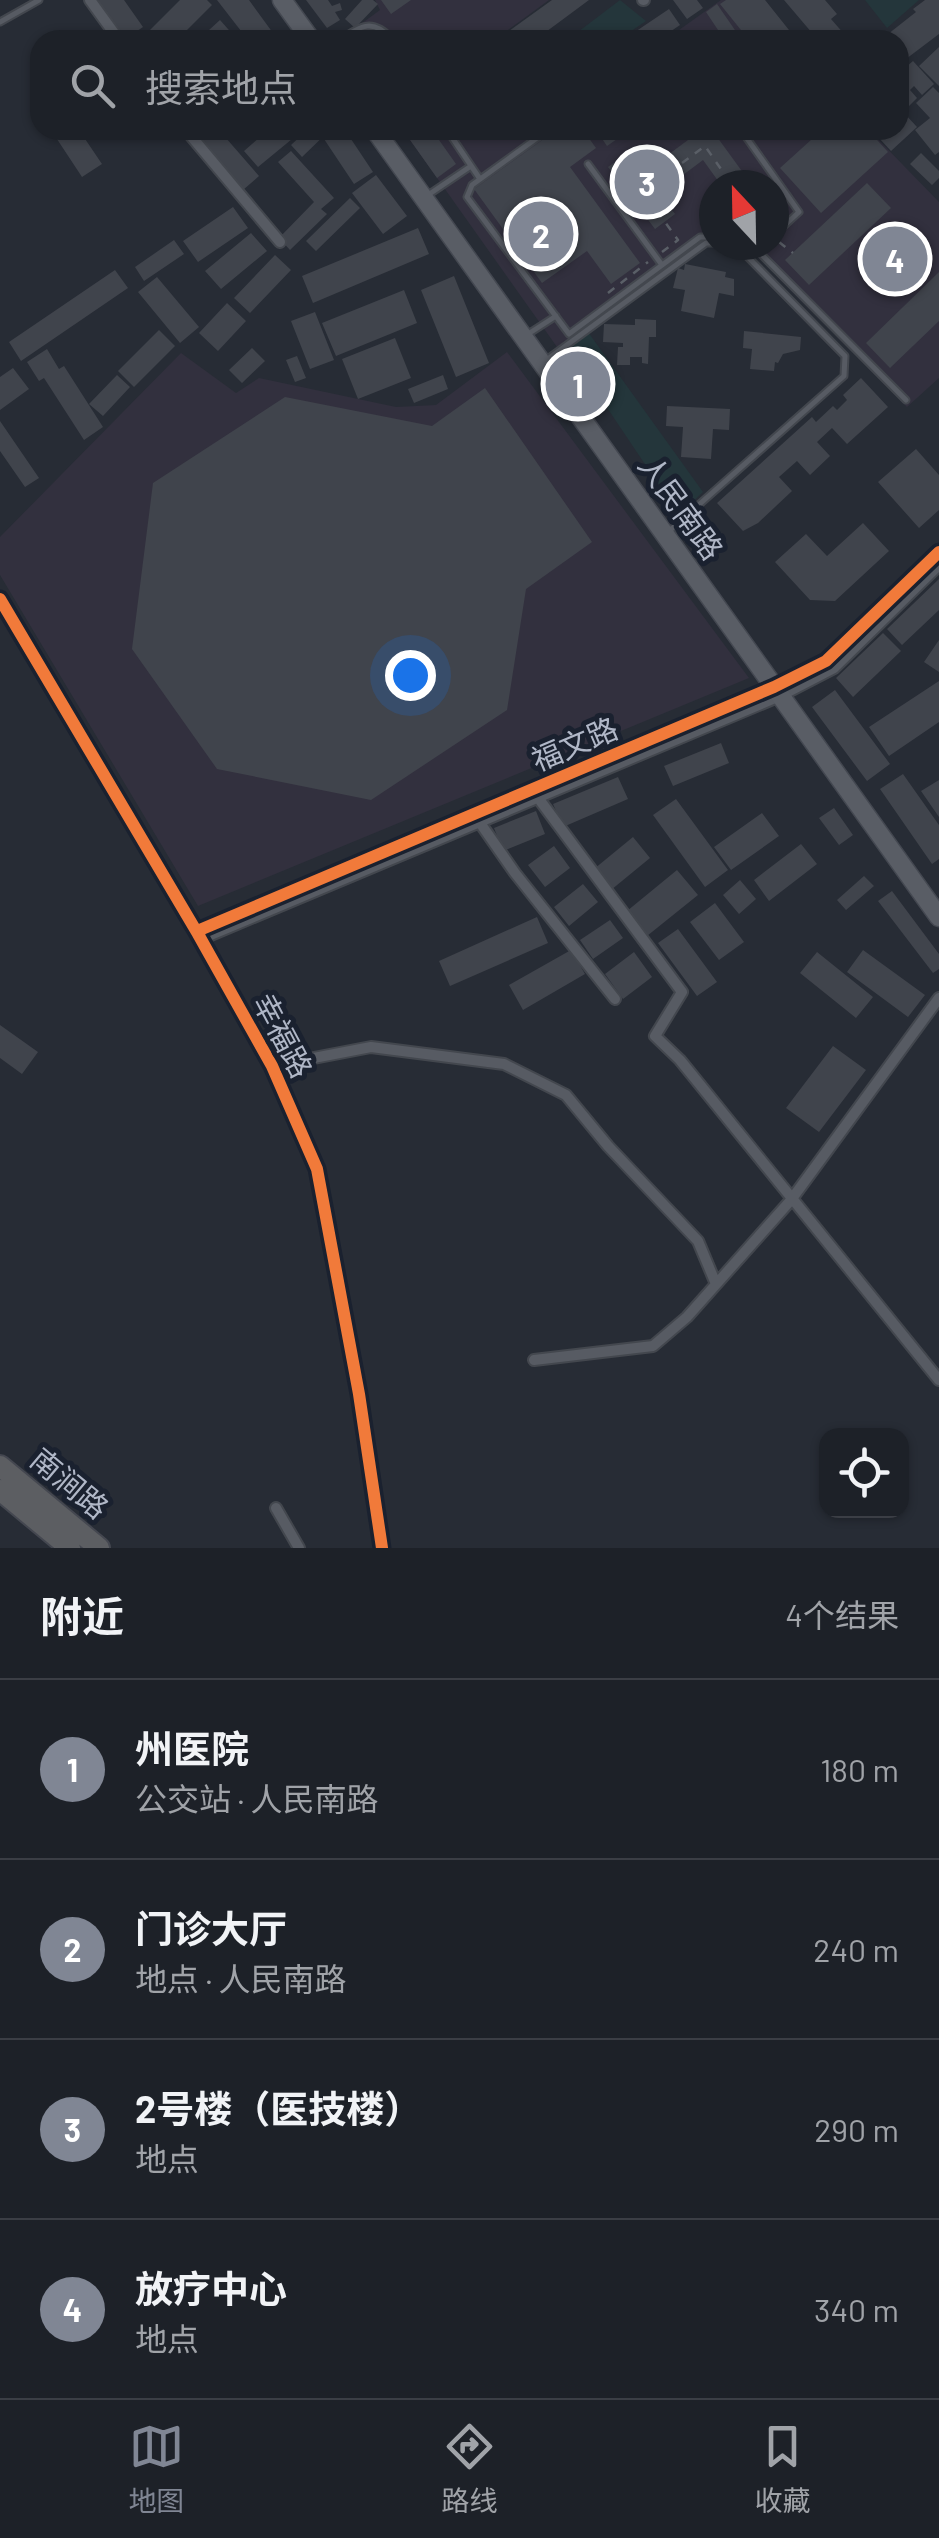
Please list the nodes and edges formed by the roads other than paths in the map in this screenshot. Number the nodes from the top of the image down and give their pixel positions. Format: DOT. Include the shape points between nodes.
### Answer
graph roads {
  1 [pos="39,0"];
  2 [pos="90,0"];
  3 [pos="282,0"];
  4 [pos="0,22"];
  5 [pos="112,30"];
  6 [pos="304,30"];
  7 [pos="355,30"];
  8 [pos="379,30"];
  9 [pos="194,140"];
  10 [pos="382,140"];
  11 [pos="453,140"];
  12 [pos="534,140"];
  13 [pos="748,140"];
  14 [pos="588,164"];
  15 [pos="471,166"];
  16 [pos="769,170"];
  17 [pos="480,178"];
  18 [pos="424,198"];
  19 [pos="789,198"];
  20 [pos="789,222"];
  21 [pos="699,238"];
  22 [pos="280,242"];
  23 [pos="699,248"];
  24 [pos="751,260"];
  25 [pos="767,260"];
  26 [pos="662,265"];
  27 [pos="556,316"];
  28 [pos="524,337"];
  29 [pos="542,363"];
  30 [pos="906,400"];
  31 [pos="665,535"];
  32 [pos="939,552"];
  33 [pos="939,565"];
  34 [pos="0,599"];
  35 [pos="777,692"];
  36 [pos="535,794"];
  37 [pos="477,819"];
  38 [pos="939,918"];
  39 [pos="198,934"];
  40 [pos="939,998"];
  41 [pos="614,999"];
  42 [pos="272,1066"];
  43 [pos="791,1200"];
  44 [pos="716,1284"];
  45 [pos="534,1360"];
  46 [pos="939,1380"];
  47 [pos="2,1477"];
  48 [pos="276,1508"];
  49 [pos="70,1548"];
  50 [pos="100,1548"];
  51 [pos="300,1548"];
  52 [pos="382,1548"];
  1 -- 4 [label="lane"];
  2 -- 5 [label="street"];
  3 -- 6 [label="main road"];
  7 -- 8 [label="lane" via="370,24"];
  9 -- 22 [label="street"];
  10 -- 18 [label="main road, 人民南路"];
  11 -- 15 [label="lane"];
  12 -- 17 [label="lane"];
  13 -- 16 [label="lane"];
  14 -- 26 [label="lane"];
  15 -- 17 [label="lane"];
  15 -- 18 [label="lane"];
  17 -- 27 [label="lane" via="468,190 468,201"];
  18 -- 28 [label="main road, 人民南路"];
  19 -- 20 [label="lane" via="799,212"];
  21 -- 26 [label="lane"];
  23 -- 29 [label="lane"];
  24 -- 31 [label="lane" via="846,356 844,376"];
  25 -- 30 [label="lane"];
  26 -- 27 [label="lane" via="569,334"];
  27 -- 28 [label="lane"];
  28 -- 29 [label="main road, 人民南路"];
  29 -- 31 [label="main road, 人民南路"];
  31 -- 35 [label="main road, 人民南路"];
  32 -- 35 [label="street, 福文路" via="826,661"];
  33 -- 35 [label="street, 福文路" via="834,668"];
  34 -- 39 [label="street, 幸福路"];
  35 -- 36 [label="street, 福文路"];
  35 -- 38 [label="main road, 人民南路"];
  36 -- 37 [label="street, 福文路"];
  36 -- 43 [label="street" via="682,992 655,1036"];
  37 -- 39 [label="street, 福文路"];
  37 -- 41 [label="street"];
  39 -- 42 [label="street, 幸福路"];
  40 -- 43 [label="street"];
  42 -- 44 [label="street" via="370,1047 504,1064 566,1095 698,1241"];
  42 -- 52 [label="street, 幸福路" via="317,1169"];
  43 -- 44 [label="street"];
  43 -- 46 [label="street"];
  44 -- 45 [label="street" via="653,1346"];
  47 -- 49 [label="highway, 南涧路"];
  47 -- 50 [label="highway, 南涧路"];
  48 -- 51 [label="street"];
}
